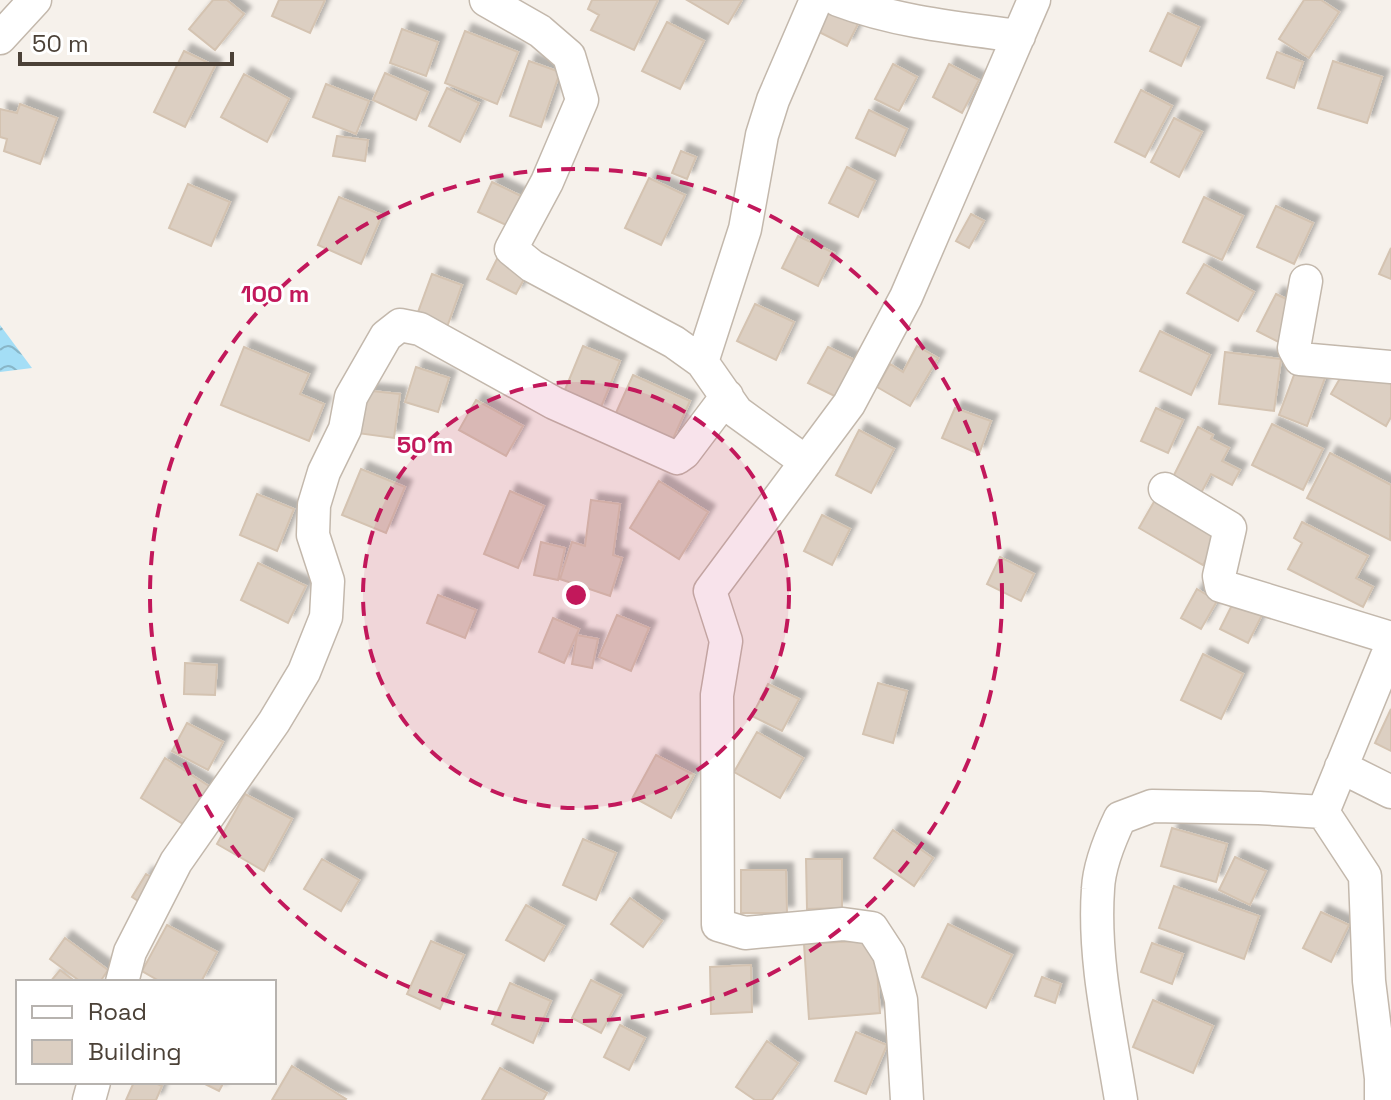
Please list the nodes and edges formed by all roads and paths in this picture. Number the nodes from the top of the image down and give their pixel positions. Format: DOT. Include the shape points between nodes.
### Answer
graph roads {
  1 [pos="35,0"];
  2 [pos="816,0"];
  3 [pos="838,0"];
  4 [pos="1034,0"];
  5 [pos="498,3"];
  6 [pos="1019,36"];
  7 [pos="0,38"];
  8 [pos="1306,281"];
  9 [pos="702,362"];
  10 [pos="1391,367"];
  11 [pos="727,396"];
  12 [pos="806,462"];
  13 [pos="1165,489"];
  14 [pos="1391,638"];
  15 [pos="1391,646"];
  16 [pos="1341,767"];
  17 [pos="1391,792"];
  18 [pos="1323,812"];
  19 [pos="123,980"];
  20 [pos="907,1100"];
  21 [pos="1121,1100"];
  22 [pos="1381,1100"];
  1 -- 7 [label="street"];
  2 -- 9 [label="street" via="773,100 745,229"];
  3 -- 6 [label="street" via="918,22"];
  4 -- 6 [label="street"];
  5 -- 9 [label="street" via="569,56 582,100 511,249"];
  6 -- 12 [label="street" via="906,297 849,404"];
  8 -- 10 [label="street" via="1294,348 1300,359"];
  9 -- 11 [label="street"];
  11 -- 12 [label="street" via="737,412"];
  11 -- 19 [label="street" via="677,458 554,403 420,329 400,325 386,336 351,397 345,429 314,505 313,535 328,581 326,617 304,672 176,862 130,952"];
  12 -- 20 [label="street" via="710,591 726,641 717,695 718,925 745,933 843,924 872,928 889,954 901,1000"];
  13 -- 14 [label="street" via="1230,528 1221,586"];
  15 -- 16 [label="street"];
  16 -- 17 [label="street"];
  16 -- 18 [label="street"];
  18 -- 21 [label="street" via="1152,806 1120,818 1098,887 1101,974"];
  18 -- 22 [label="street" via="1365,876"];
}
